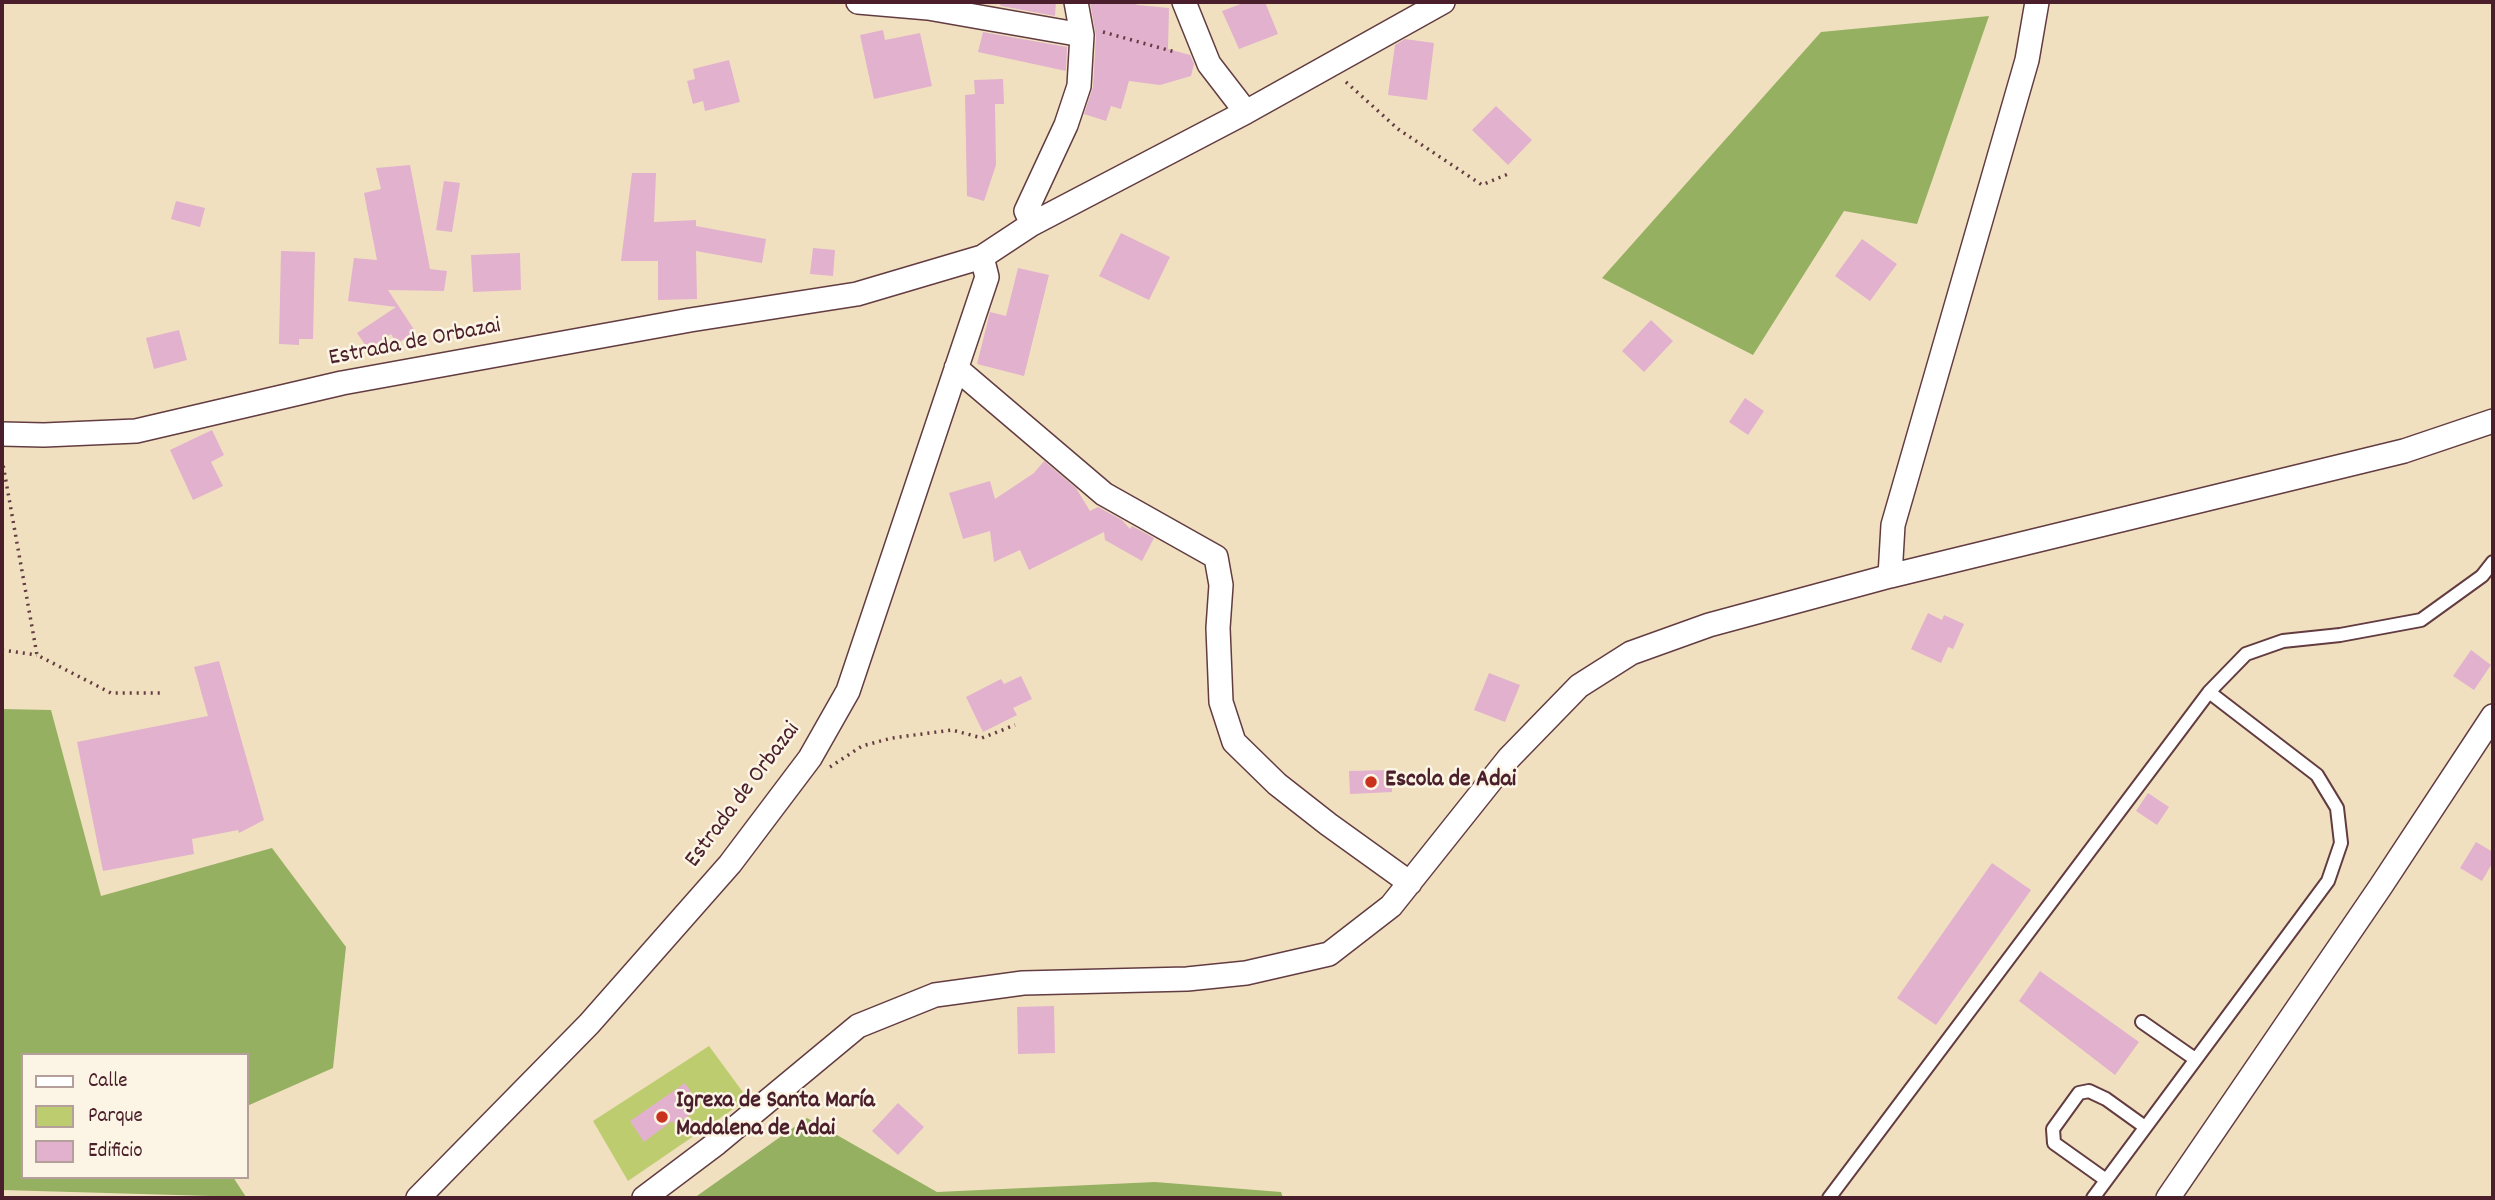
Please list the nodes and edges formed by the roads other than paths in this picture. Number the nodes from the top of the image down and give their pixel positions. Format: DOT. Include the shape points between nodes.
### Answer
graph roads {
  1 [pos="858,2"];
  2 [pos="1076,2"];
  3 [pos="1184,2"];
  4 [pos="1443,2"];
  5 [pos="2037,2"];
  6 [pos="1081,31"];
  7 [pos="1246,112"];
  8 [pos="1032,224"];
  9 [pos="982,257"];
  10 [pos="957,368"];
  11 [pos="2493,421"];
  12 [pos="2,434"];
  13 [pos="2493,562"];
  14 [pos="1890,576"];
  15 [pos="2209,692"];
  16 [pos="2493,716"];
  17 [pos="1410,883"];
  18 [pos="2142,1022"];
  19 [pos="2195,1059"];
  20 [pos="2145,1127"];
  21 [pos="2106,1180"];
  22 [pos="421,1197"];
  23 [pos="644,1198"];
  24 [pos="1829,1198"];
  25 [pos="2092,1198"];
  26 [pos="2168,1198"];
  1 -- 6 [label="street"];
  2 -- 6 [label="street"];
  3 -- 7 [label="street" via="1209,64"];
  4 -- 7 [label="street, Estrada de Orbazai"];
  5 -- 14 [label="street" via="2027,60 1893,525"];
  6 -- 8 [label="street" via="1079,86 1026,211"];
  7 -- 8 [label="street, Estrada de Orbazai"];
  8 -- 9 [label="street, Estrada de Orbazai"];
  9 -- 10 [label="street, Estrada de Orbazai" via="987,276"];
  9 -- 12 [label="street, Estrada de Orbazai" via="857,294 342,383 136,431"];
  10 -- 17 [label="street" via="1104,494 1216,557 1221,585 1221,702 1234,742 1277,784"];
  10 -- 22 [label="street, Estrada de Orbazai" via="848,691 810,758 730,864 589,1024"];
  11 -- 14 [label="street" via="2404,451"];
  13 -- 15 [label="lane" via="2482,576 2421,620 2283,641 2246,654"];
  14 -- 17 [label="street" via="1709,625 1631,653 1579,686 1509,758"];
  15 -- 19 [label="lane" via="2317,775 2337,808 2341,843 2328,881"];
  15 -- 24 [label="lane"];
  16 -- 26 [label="street"];
  17 -- 23 [label="street" via="1391,906 1329,954 1246,974 1023,983 935,995 858,1026"];
  18 -- 19 [label="lane"];
  19 -- 20 [label="lane"];
  20 -- 21 [label="lane"];
  20 -- 21 [label="lane" via="2106,1099 2090,1091 2079,1093 2053,1129 2054,1143"];
  21 -- 25 [label="lane"];
}
